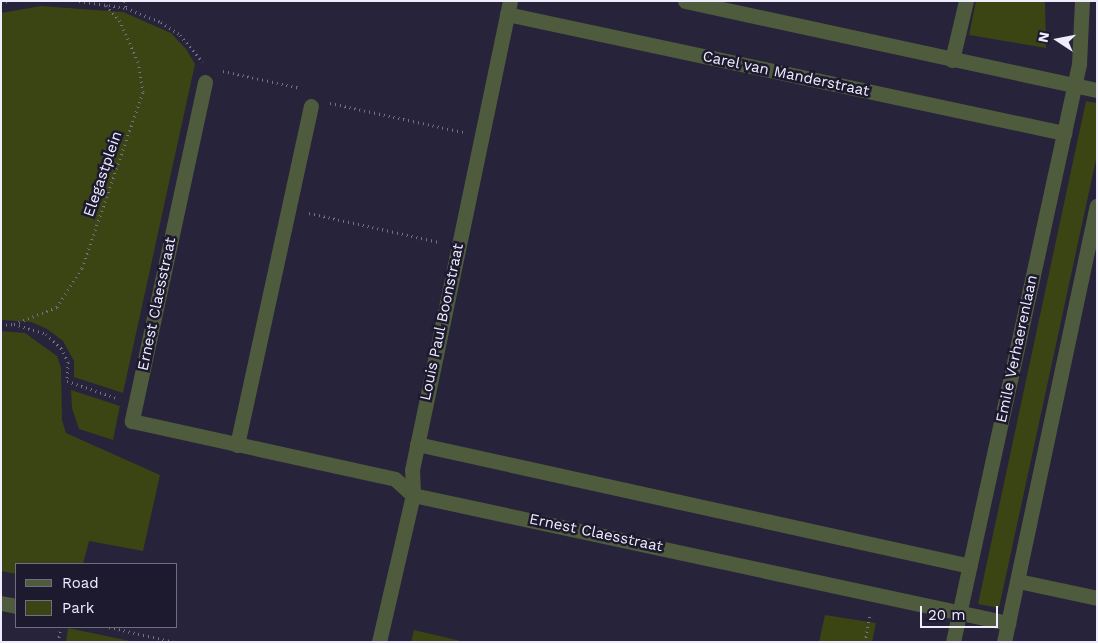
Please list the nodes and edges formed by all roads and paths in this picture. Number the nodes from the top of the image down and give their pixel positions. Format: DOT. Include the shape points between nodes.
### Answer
graph roads {
  1 [pos="8,1"];
  2 [pos="79,1"];
  3 [pos="125,1"];
  4 [pos="685,1"];
  5 [pos="966,1"];
  6 [pos="1082,1"];
  7 [pos="1,3"];
  8 [pos="106,5"];
  9 [pos="126,8"];
  10 [pos="509,8"];
  11 [pos="952,60"];
  12 [pos="218,70"];
  13 [pos="206,75"];
  14 [pos="1074,86"];
  15 [pos="1097,90"];
  16 [pos="312,103"];
  17 [pos="1064,133"];
  18 [pos="481,136"];
  19 [pos="1097,206"];
  20 [pos="288,208"];
  21 [pos="458,246"];
  22 [pos="14,324"];
  23 [pos="1,325"];
  24 [pos="136,405"];
  25 [pos="417,444"];
  26 [pos="237,445"];
  27 [pos="413,495"];
  28 [pos="970,566"];
  29 [pos="1018,581"];
  30 [pos="874,594"];
  31 [pos="1097,598"];
  32 [pos="1,603"];
  33 [pos="15,606"];
  34 [pos="959,612"];
  35 [pos="1008,623"];
  36 [pos="61,628"];
  37 [pos="113,628"];
  38 [pos="58,642"];
  39 [pos="174,642"];
  40 [pos="379,642"];
  41 [pos="865,642"];
  42 [pos="952,642"];
  43 [pos="1004,642"];
  1 -- 7 [label="path"];
  2 -- 8 [label="path"];
  3 -- 9 [label="path"];
  4 -- 11 [label="street"];
  5 -- 11 [label="street"];
  6 -- 14 [label="street, Emile Verhaerenlaan" via="1082,34"];
  8 -- 9 [label="path"];
  8 -- 22 [label="path, Elegastplein" via="120,21 138,62 143,92 82,268 57,307"];
  9 -- 13 [label="path" via="161,22 180,35"];
  10 -- 17 [label="street, Carel van Manderstraat"];
  10 -- 18 [label="street, Louis Paul Boonstraat"];
  11 -- 14 [label="street"];
  12 -- 16 [label="path" via="314,91"];
  13 -- 24 [label="street, Ernest Claesstraat"];
  14 -- 15 [label="street"];
  14 -- 17 [label="street, Emile Verhaerenlaan"];
  16 -- 18 [label="path"];
  16 -- 20 [label="street"];
  17 -- 28 [label="street, Emile Verhaerenlaan"];
  18 -- 21 [label="street, Louis Paul Boonstraat"];
  19 -- 29 [label="street"];
  20 -- 21 [label="path"];
  20 -- 26 [label="street"];
  21 -- 25 [label="street, Louis Paul Boonstraat"];
  22 -- 23 [label="path, Elegastplein"];
  22 -- 24 [label="path, Elegastplein" via="46,334 60,348 68,362 67,381"];
  24 -- 26 [label="street, Ernest Claesstraat" via="132,421"];
  25 -- 27 [label="street, Louis Paul Boonstraat" via="412,470"];
  25 -- 28 [label="street"];
  26 -- 27 [label="street, Ernest Claesstraat" via="395,479"];
  27 -- 30 [label="street, Ernest Claesstraat"];
  27 -- 40 [label="street, Louis Paul Boonstraat"];
  28 -- 34 [label="street, Emile Verhaerenlaan"];
  29 -- 31 [label="street"];
  29 -- 35 [label="street"];
  30 -- 34 [label="street, Ernest Claesstraat"];
  30 -- 41 [label="path"];
  32 -- 33 [label="street"];
  34 -- 35 [label="street"];
  34 -- 42 [label="street, Emile Verhaerenlaan"];
  35 -- 43 [label="street"];
  36 -- 38 [label="path"];
  37 -- 39 [label="path"];
}
